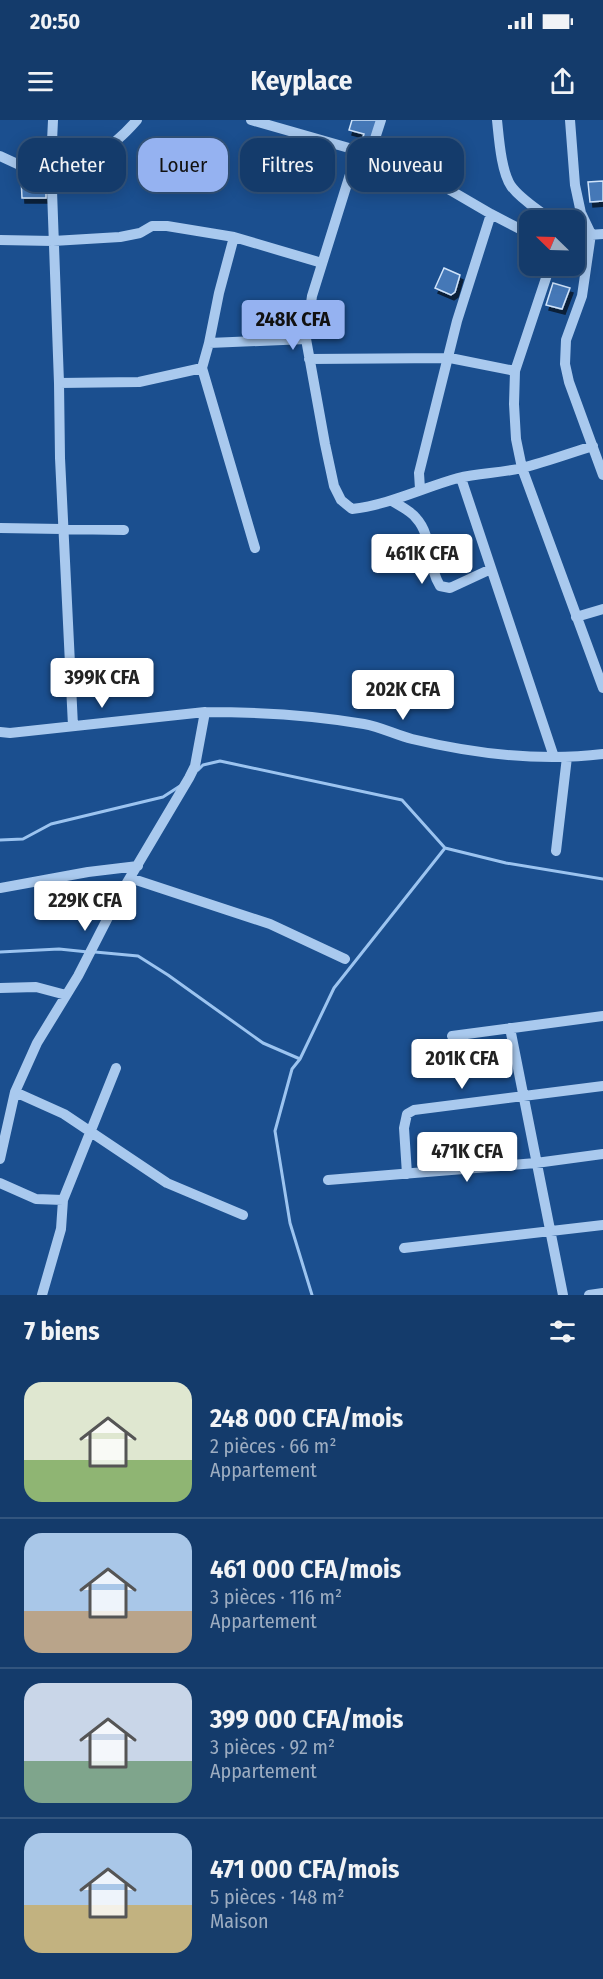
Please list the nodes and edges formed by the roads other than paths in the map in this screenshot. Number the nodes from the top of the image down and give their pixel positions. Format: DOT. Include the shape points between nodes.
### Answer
graph roads {
  1 [pos="53,120"];
  2 [pos="137,120"];
  3 [pos="251,120"];
  4 [pos="381,120"];
  5 [pos="496,120"];
  6 [pos="570,120"];
  7 [pos="52,138"];
  8 [pos="121,138"];
  9 [pos="375,138"];
  10 [pos="347,149"];
  11 [pos="0,156"];
  12 [pos="18,164"];
  13 [pos="347,183"];
  14 [pos="52,192"];
  15 [pos="453,192"];
  16 [pos="540,210"];
  17 [pos="491,214"];
  18 [pos="519,228"];
  19 [pos="591,234"];
  20 [pos="603,234"];
  21 [pos="585,235"];
  22 [pos="234,237"];
  23 [pos="0,240"];
  24 [pos="53,241"];
  25 [pos="321,263"];
  26 [pos="547,276"];
  27 [pos="306,339"];
  28 [pos="209,343"];
  29 [pos="450,358"];
  30 [pos="309,360"];
  31 [pos="202,368"];
  32 [pos="515,371"];
  33 [pos="59,383"];
  34 [pos="593,446"];
  35 [pos="522,468"];
  36 [pos="603,475"];
  37 [pos="461,478"];
  38 [pos="420,489"];
  39 [pos="392,501"];
  40 [pos="0,528"];
  41 [pos="64,530"];
  42 [pos="124,530"];
  43 [pos="255,548"];
  44 [pos="491,569"];
  45 [pos="603,609"];
  46 [pos="576,617"];
  47 [pos="603,688"];
  48 [pos="205,712"];
  49 [pos="73,726"];
  50 [pos="0,732"];
  51 [pos="603,754"];
  52 [pos="554,757"];
  53 [pos="567,757"];
  54 [pos="556,850"];
  55 [pos="138,866"];
  56 [pos="130,878"];
  57 [pos="0,888"];
  58 [pos="345,960"];
  59 [pos="0,988"];
  60 [pos="66,995"];
  61 [pos="603,1016"];
  62 [pos="510,1028"];
  63 [pos="452,1036"];
  64 [pos="116,1068"];
  65 [pos="603,1086"];
  66 [pos="15,1092"];
  67 [pos="523,1096"];
  68 [pos="89,1131"];
  69 [pos="603,1154"];
  70 [pos="0,1159"];
  71 [pos="536,1163"];
  72 [pos="407,1174"];
  73 [pos="328,1180"];
  74 [pos="0,1183"];
  75 [pos="63,1200"];
  76 [pos="243,1215"];
  77 [pos="603,1225"];
  78 [pos="550,1231"];
  79 [pos="404,1248"];
  80 [pos="603,1293"];
  81 [pos="42,1295"];
  82 [pos="563,1295"];
  83 [pos="589,1295"];
  1 -- 7 [label="street"];
  2 -- 8 [label="street"];
  3 -- 10 [label="street"];
  4 -- 9 [label="street"];
  5 -- 16 [label="street" via="510,185"];
  6 -- 19 [label="street" via="575,185"];
  11 -- 12 [label="street"];
  13 -- 25 [label="street"];
  14 -- 24 [label="street"];
  15 -- 17 [label="street"];
  17 -- 18 [label="street"];
  17 -- 29 [label="street"];
  19 -- 20 [label="street"];
  19 -- 21 [label="street"];
  19 -- 34 [label="street" via="582,296 566,340 566,364"];
  22 -- 24 [label="street" via="152,226 120,237"];
  22 -- 25 [label="street"];
  22 -- 28 [label="street"];
  23 -- 24 [label="street"];
  24 -- 33 [label="street"];
  25 -- 27 [label="street"];
  26 -- 32 [label="street"];
  27 -- 28 [label="street"];
  27 -- 30 [label="street"];
  28 -- 31 [label="street"];
  29 -- 30 [label="street"];
  29 -- 32 [label="street"];
  29 -- 38 [label="street" via="419,473"];
  30 -- 39 [label="street" via="334,486 341,500 352,509"];
  31 -- 33 [label="street" via="139,382"];
  31 -- 43 [label="street"];
  32 -- 35 [label="street" via="516,439"];
  33 -- 41 [label="street"];
  34 -- 35 [label="street"];
  34 -- 36 [label="street"];
  35 -- 37 [label="street"];
  35 -- 46 [label="street"];
  37 -- 38 [label="street"];
  37 -- 44 [label="street"];
  38 -- 39 [label="street"];
  39 -- 44 [label="street" via="416,518 426,536 433,575 440,586 450,588"];
  40 -- 41 [label="street"];
  41 -- 42 [label="street"];
  41 -- 49 [label="street"];
  44 -- 52 [label="street"];
  45 -- 46 [label="street"];
  46 -- 47 [label="street"];
  48 -- 49 [label="street"];
  48 -- 52 [label="street" via="309,716 367,724 411,739 501,756"];
  48 -- 55 [label="street" via="195,766"];
  49 -- 50 [label="street"];
  51 -- 53 [label="street"];
  52 -- 53 [label="street"];
  53 -- 54 [label="street"];
  55 -- 56 [label="street"];
  55 -- 57 [label="street"];
  56 -- 58 [label="street" via="270,924"];
  56 -- 60 [label="street"];
  59 -- 60 [label="street" via="36,987"];
  60 -- 66 [label="street" via="37,1043"];
  61 -- 62 [label="street"];
  62 -- 63 [label="street"];
  62 -- 67 [label="street"];
  64 -- 68 [label="street"];
  65 -- 67 [label="street"];
  66 -- 68 [label="street" via="64,1114"];
  66 -- 70 [label="street"];
  67 -- 71 [label="street"];
  67 -- 72 [label="street" via="407,1114"];
  68 -- 75 [label="street"];
  68 -- 76 [label="street" via="167,1183"];
  69 -- 71 [label="street"];
  71 -- 72 [label="street"];
  71 -- 78 [label="street"];
  72 -- 73 [label="street"];
  74 -- 75 [label="street" via="36,1199"];
  75 -- 81 [label="street" via="61,1229"];
  77 -- 78 [label="street"];
  78 -- 79 [label="street"];
  78 -- 82 [label="street"];
  80 -- 83 [label="street"];
}
